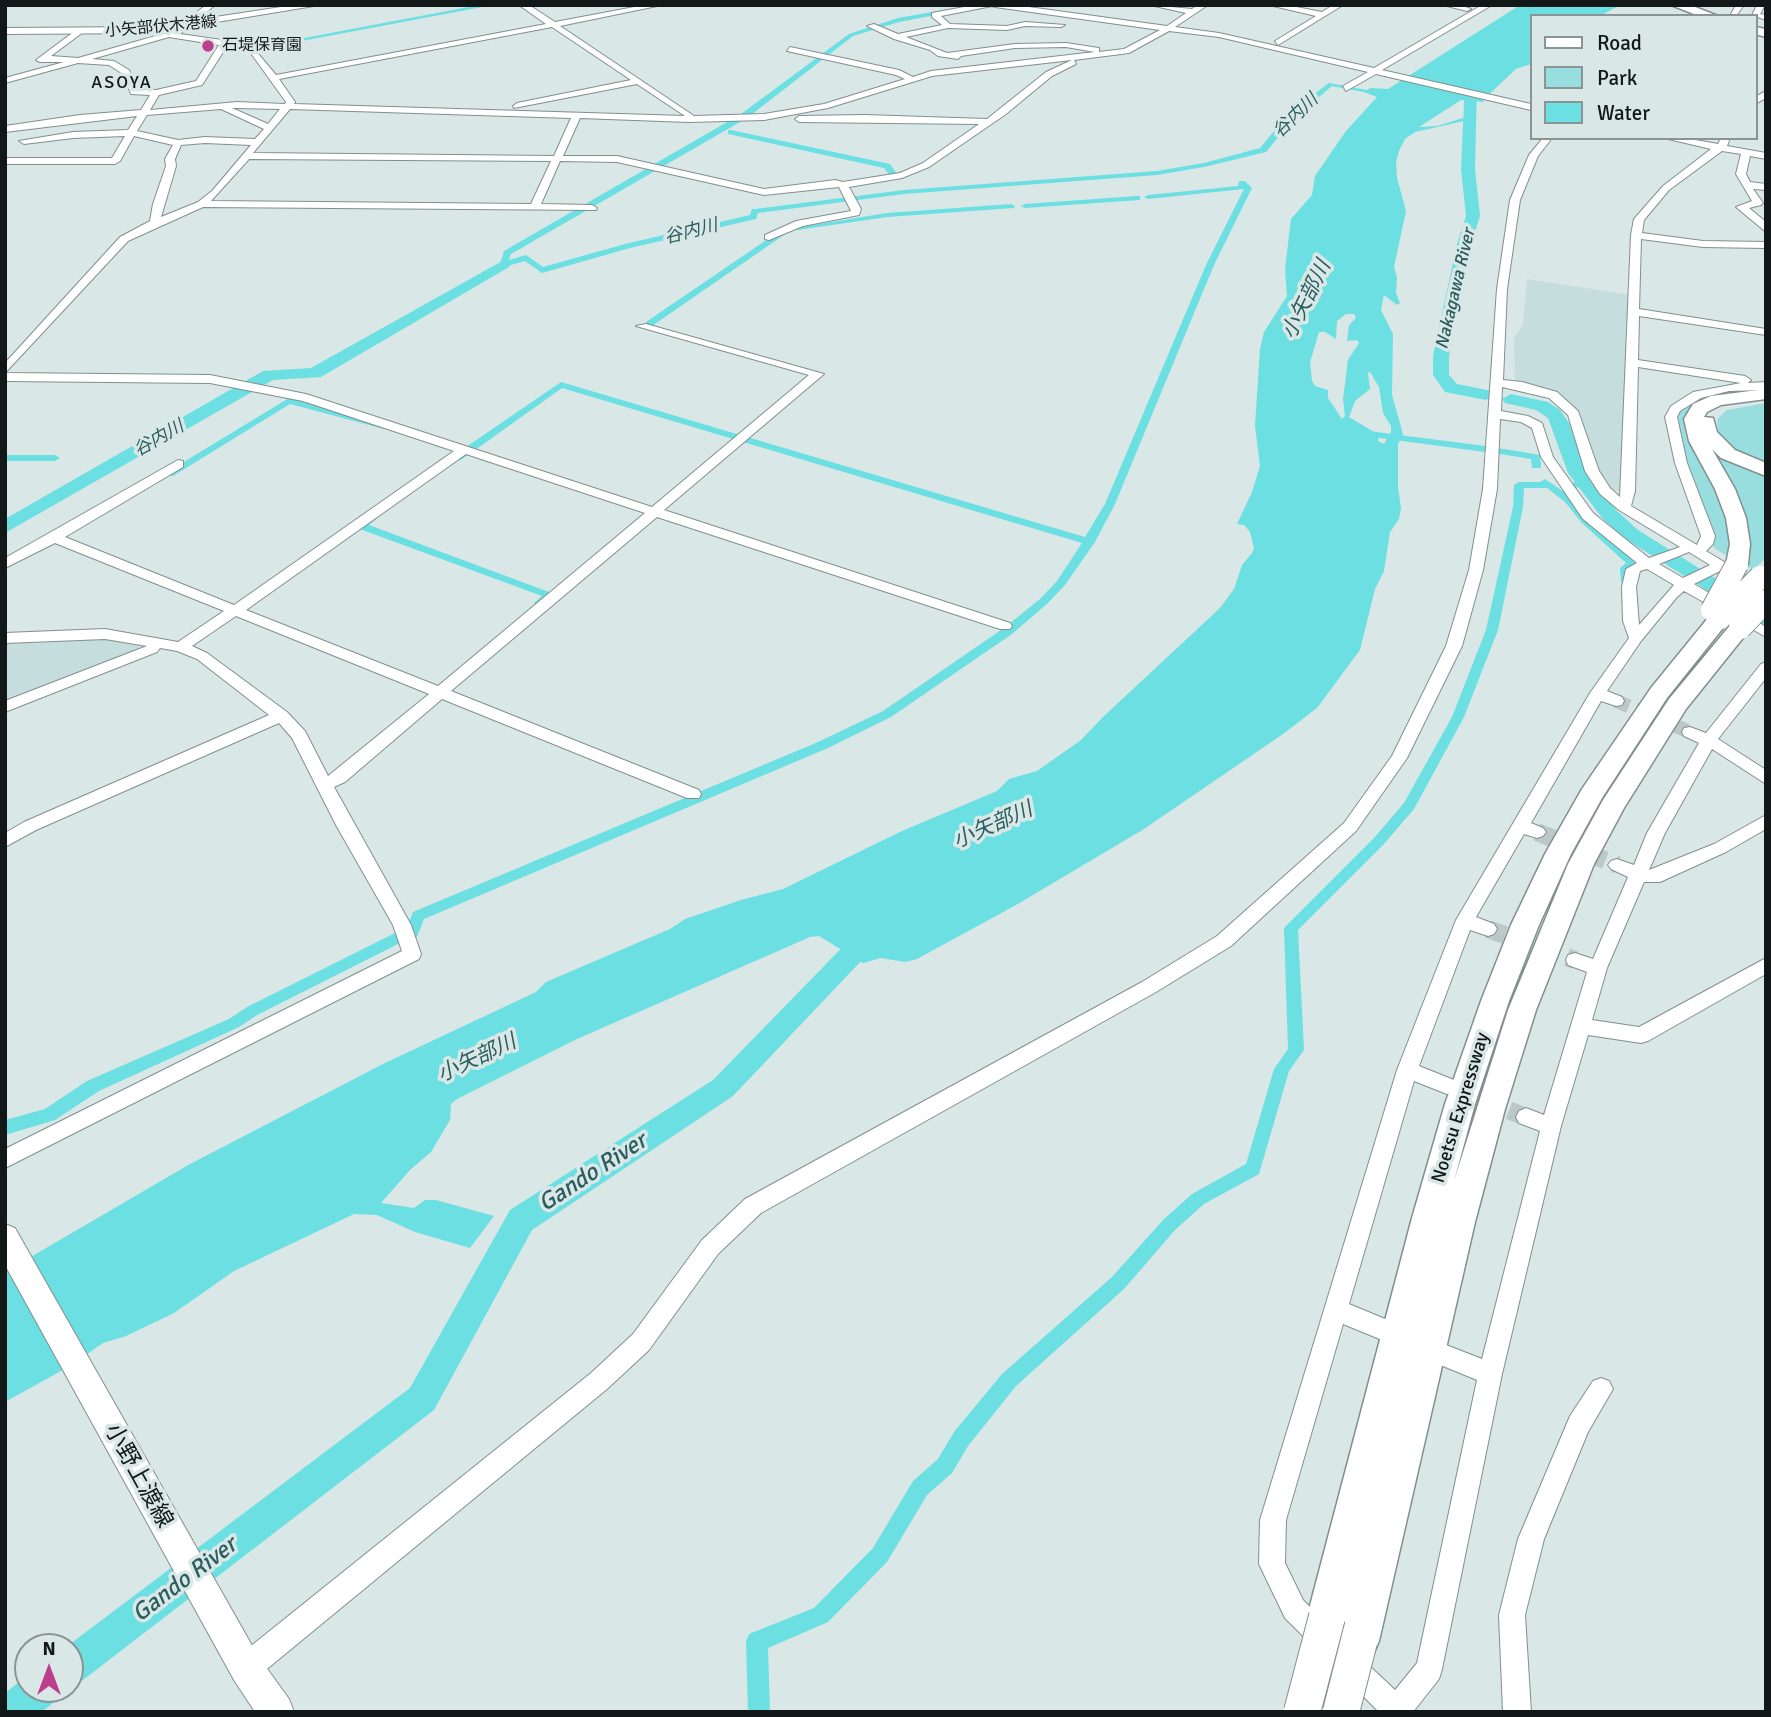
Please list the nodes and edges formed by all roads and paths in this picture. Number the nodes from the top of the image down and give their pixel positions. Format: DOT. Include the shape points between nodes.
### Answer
graph roads {
  1 [pos="211,5"];
  2 [pos="315,5"];
  3 [pos="523,5"];
  4 [pos="658,5"];
  5 [pos="989,5"];
  6 [pos="995,5"];
  7 [pos="1100,5"];
  8 [pos="1154,5"];
  9 [pos="1204,5"];
  10 [pos="1273,5"];
  11 [pos="1339,5"];
  12 [pos="1447,5"];
  13 [pos="1488,5"];
  14 [pos="1677,5"];
  15 [pos="1740,5"];
  16 [pos="1013,9"];
  17 [pos="1468,9"];
  18 [pos="1193,12"];
  19 [pos="1706,14"];
  20 [pos="1732,14"];
  21 [pos="1323,15"];
  22 [pos="1088,18"];
  23 [pos="1024,24"];
  24 [pos="554,25"];
  25 [pos="871,26"];
  26 [pos="948,26"];
  27 [pos="184,27"];
  28 [pos="1171,27"];
  29 [pos="5,31"];
  30 [pos="78,33"];
  31 [pos="170,35"];
  32 [pos="1074,35"];
  33 [pos="897,37"];
  34 [pos="225,42"];
  35 [pos="1278,43"];
  36 [pos="1066,45"];
  37 [pos="790,49"];
  38 [pos="1113,54"];
  39 [pos="948,55"];
  40 [pos="43,58"];
  41 [pos="1078,58"];
  42 [pos="82,60"];
  43 [pos="999,65"];
  44 [pos="1379,71"];
  45 [pos="273,78"];
  46 [pos="13,79"];
  47 [pos="911,79"];
  48 [pos="637,81"];
  49 [pos="1350,86"];
  50 [pos="5,88"];
  51 [pos="156,93"];
  52 [pos="289,105"];
  53 [pos="225,106"];
  54 [pos="1530,107"];
  55 [pos="145,112"];
  56 [pos="498,112"];
  57 [pos="577,115"];
  58 [pos="764,117"];
  59 [pos="689,118"];
  60 [pos="48,122"];
  61 [pos="988,122"];
  62 [pos="269,128"];
  63 [pos="5,129"];
  64 [pos="131,133"];
  65 [pos="46,139"];
  66 [pos="1546,140"];
  67 [pos="1690,140"];
  68 [pos="24,141"];
  69 [pos="257,142"];
  70 [pos="178,143"];
  71 [pos="1724,143"];
  72 [pos="1746,154"];
  73 [pos="246,156"];
  74 [pos="558,158"];
  75 [pos="1766,158"];
  76 [pos="5,161"];
  77 [pos="23,161"];
  78 [pos="14,169"];
  79 [pos="1746,185"];
  80 [pos="843,187"];
  81 [pos="1766,187"];
  82 [pos="202,204"];
  83 [pos="535,206"];
  84 [pos="588,207"];
  85 [pos="155,223"];
  86 [pos="1766,229"];
  87 [pos="1636,235"];
  88 [pos="769,237"];
  89 [pos="1766,246"];
  90 [pos="1634,312"];
  91 [pos="642,326"];
  92 [pos="1766,332"];
  93 [pos="1633,363"];
  94 [pos="5,370"];
  95 [pos="5,377"];
  96 [pos="1495,383"];
  97 [pos="1766,384"];
  98 [pos="1766,394"];
  99 [pos="1766,400"];
  100 [pos="1495,414"];
  101 [pos="465,449"];
  102 [pos="178,464"];
  103 [pos="1766,470"];
  104 [pos="1624,507"];
  105 [pos="655,511"];
  106 [pos="54,538"];
  107 [pos="1695,549"];
  108 [pos="1652,561"];
  109 [pos="5,564"];
  110 [pos="1723,566"];
  111 [pos="1764,580"];
  112 [pos="1686,582"];
  113 [pos="1766,601"];
  114 [pos="233,610"];
  115 [pos="1734,623"];
  116 [pos="1005,626"];
  117 [pos="5,638"];
  118 [pos="1636,638"];
  119 [pos="157,642"];
  120 [pos="181,647"];
  121 [pos="1766,667"];
  122 [pos="440,692"];
  123 [pos="1598,693"];
  124 [pos="1616,701"];
  125 [pos="5,707"];
  126 [pos="281,716"];
  127 [pos="1690,732"];
  128 [pos="1709,740"];
  129 [pos="1766,778"];
  130 [pos="325,784"];
  131 [pos="693,794"];
  132 [pos="1766,821"];
  133 [pos="1519,825"];
  134 [pos="1537,832"];
  135 [pos="5,841"];
  136 [pos="1617,865"];
  137 [pos="1638,874"];
  138 [pos="1465,920"];
  139 [pos="1488,929"];
  140 [pos="1575,960"];
  141 [pos="1766,965"];
  142 [pos="1598,968"];
  143 [pos="1583,1026"];
  144 [pos="1407,1070"];
  145 [pos="1447,1086"];
  146 [pos="1526,1117"];
  147 [pos="1551,1126"];
  148 [pos="5,1159"];
  149 [pos="5,1237"];
  150 [pos="1336,1310"];
  151 [pos="1382,1329"];
  152 [pos="1446,1356"];
  153 [pos="1490,1374"];
  154 [pos="1601,1390"];
  155 [pos="246,1668"];
  156 [pos="1396,1711"];
  157 [pos="276,1712"];
  158 [pos="1302,1712"];
  159 [pos="1341,1712"];
  160 [pos="1517,1712"];
  1 -- 27 [label="street"];
  2 -- 27 [label="main road, 小矢部伏木港線"];
  3 -- 24 [label="street"];
  4 -- 24 [label="street"];
  5 -- 26 [label="street" via="935,15"];
  6 -- 16 [label="street"];
  7 -- 22 [label="street"];
  8 -- 18 [label="street"];
  9 -- 18 [label="street"];
  10 -- 21 [label="street"];
  11 -- 21 [label="street"];
  12 -- 17 [label="street"];
  13 -- 44 [label="street"];
  14 -- 19 [label="highway"];
  15 -- 20 [label="street"];
  16 -- 22 [label="street"];
  16 -- 23 [label="street"];
  18 -- 28 [label="street"];
  21 -- 35 [label="street"];
  22 -- 23 [label="street" via="1082,26"];
  22 -- 28 [label="street"];
  23 -- 26 [label="street" via="1007,28"];
  24 -- 45 [label="street"];
  24 -- 48 [label="street"];
  25 -- 33 [label="street"];
  26 -- 33 [label="street"];
  27 -- 30 [label="main road, 小矢部伏木港線"];
  27 -- 31 [label="street"];
  28 -- 38 [label="street"];
  28 -- 44 [label="street"];
  29 -- 30 [label="main road, 小矢部伏木港線"];
  30 -- 40 [label="street"];
  31 -- 34 [label="street"];
  31 -- 42 [label="street"];
  32 -- 36 [label="street"];
  33 -- 39 [label="street"];
  34 -- 45 [label="street" via="253,50"];
  34 -- 51 [label="street" via="199,83"];
  36 -- 38 [label="street"];
  36 -- 39 [label="street"];
  37 -- 47 [label="street"];
  38 -- 41 [label="street"];
  39 -- 43 [label="street"];
  40 -- 42 [label="street"];
  40 -- 46 [label="street"];
  41 -- 43 [label="street"];
  41 -- 61 [label="street" via="1049,74"];
  42 -- 46 [label="street"];
  42 -- 51 [label="street" via="111,63 126,72 134,92"];
  43 -- 47 [label="street"];
  44 -- 49 [label="street"];
  44 -- 54 [label="street"];
  45 -- 52 [label="street"];
  46 -- 50 [label="street"];
  47 -- 58 [label="street" via="825,106"];
  48 -- 56 [label="street"];
  48 -- 59 [label="street"];
  51 -- 55 [label="street"];
  52 -- 53 [label="street"];
  52 -- 56 [label="street"];
  52 -- 62 [label="street"];
  53 -- 55 [label="street"];
  53 -- 62 [label="street"];
  55 -- 60 [label="street"];
  55 -- 64 [label="street"];
  56 -- 57 [label="street"];
  57 -- 59 [label="street"];
  57 -- 74 [label="street"];
  58 -- 59 [label="street"];
  58 -- 61 [label="street"];
  60 -- 63 [label="street"];
  60 -- 65 [label="street"];
  61 -- 80 [label="street" via="917,169"];
  62 -- 69 [label="street"];
  64 -- 65 [label="street"];
  64 -- 70 [label="street"];
  64 -- 77 [label="street" via="115,161"];
  65 -- 68 [label="street"];
  65 -- 77 [label="street"];
  66 -- 96 [label="street" via="1534,155 1515,200"];
  67 -- 71 [label="street"];
  69 -- 70 [label="street"];
  69 -- 73 [label="street"];
  70 -- 85 [label="street"];
  71 -- 72 [label="street"];
  71 -- 87 [label="street" via="1666,188 1639,219"];
  72 -- 75 [label="street"];
  72 -- 79 [label="street" via="1741,174"];
  73 -- 74 [label="street"];
  73 -- 82 [label="street"];
  74 -- 80 [label="street" via="617,159 764,192 835,183"];
  74 -- 83 [label="street"];
  76 -- 77 [label="street"];
  77 -- 78 [label="street"];
  79 -- 81 [label="street"];
  79 -- 86 [label="street" via="1758,203 1741,207"];
  80 -- 88 [label="street" via="855,213 787,227"];
  82 -- 83 [label="street"];
  82 -- 85 [label="street"];
  83 -- 84 [label="street"];
  85 -- 94 [label="street" via="124,239"];
  87 -- 89 [label="street"];
  87 -- 90 [label="street"];
  90 -- 92 [label="street"];
  90 -- 93 [label="street"];
  91 -- 105 [label="street" via="818,374"];
  93 -- 97 [label="street"];
  93 -- 104 [label="street"];
  95 -- 101 [label="street" via="223,381 280,392"];
  96 -- 100 [label="street"];
  96 -- 104 [label="street" via="1553,395 1574,414 1592,471 1605,491"];
  97 -- 107 [label="street" via="1697,395 1675,409 1671,417 1681,463 1708,536 1706,544"];
  98 -- 110 [label="highway" via="1717,400 1700,408 1693,419 1698,442 1737,518 1740,544"];
  99 -- 103 [label="highway" via="1723,406 1709,414 1705,426 1728,454"];
  100 -- 108 [label="street" via="1538,426 1546,457 1588,516 1637,557"];
  100 -- 155 [label="street" via="1490,489 1478,557 1454,646 1399,758 1350,827 1224,941 753,1206 710,1247 641,1342 599,1381"];
  101 -- 105 [label="street"];
  101 -- 114 [label="street"];
  102 -- 106 [label="street"];
  104 -- 107 [label="street"];
  105 -- 116 [label="street"];
  105 -- 122 [label="street"];
  106 -- 109 [label="street"];
  106 -- 114 [label="street"];
  107 -- 108 [label="street"];
  107 -- 110 [label="street"];
  108 -- 112 [label="street"];
  108 -- 118 [label="street" via="1633,569 1629,587 1630,621"];
  110 -- 111 [label="street"];
  110 -- 112 [label="street"];
  110 -- 115 [label="highway, bridge" via="1730,580"];
  111 -- 115 [label="highway, Noetsu Expressway, bridge"];
  112 -- 115 [label="street"];
  112 -- 118 [label="street"];
  113 -- 115 [label="highway, Noetsu Expressway, bridge"];
  114 -- 120 [label="street"];
  114 -- 122 [label="street"];
  115 -- 158 [label="highway, Noetsu Expressway, bridge" via="1659,693 1622,745 1558,854 1525,925 1460,1104"];
  115 -- 159 [label="highway, Noetsu Expressway, bridge" via="1612,806 1581,864 1522,1010 1459,1222"];
  117 -- 119 [label="street" via="105,634"];
  118 -- 123 [label="street"];
  119 -- 120 [label="street"];
  119 -- 125 [label="street" via="152,649"];
  120 -- 126 [label="street" via="202,656"];
  121 -- 128 [label="street"];
  122 -- 130 [label="street"];
  122 -- 131 [label="street"];
  123 -- 124 [label="street"];
  123 -- 133 [label="street"];
  126 -- 130 [label="street" via="299,735"];
  126 -- 135 [label="street" via="42,820"];
  127 -- 128 [label="street"];
  128 -- 129 [label="street"];
  128 -- 137 [label="street"];
  130 -- 148 [label="street" via="402,925 412,954"];
  132 -- 137 [label="street" via="1720,848 1654,877"];
  133 -- 134 [label="street"];
  133 -- 138 [label="street"];
  136 -- 137 [label="street"];
  137 -- 142 [label="street"];
  138 -- 139 [label="street"];
  138 -- 144 [label="street"];
  140 -- 142 [label="street"];
  141 -- 143 [label="street" via="1641,1035"];
  142 -- 143 [label="street"];
  143 -- 147 [label="street"];
  144 -- 145 [label="street"];
  144 -- 150 [label="street"];
  146 -- 147 [label="street"];
  147 -- 153 [label="street"];
  149 -- 155 [label="main road, 小野上渡線"];
  150 -- 151 [label="street"];
  150 -- 156 [label="street" via="1273,1520 1272,1564 1294,1609"];
  152 -- 153 [label="street"];
  153 -- 156 [label="street" via="1429,1669"];
  154 -- 160 [label="street" via="1579,1424 1531,1539 1512,1615"];
  155 -- 157 [label="main road, 小野上渡線"];
}
